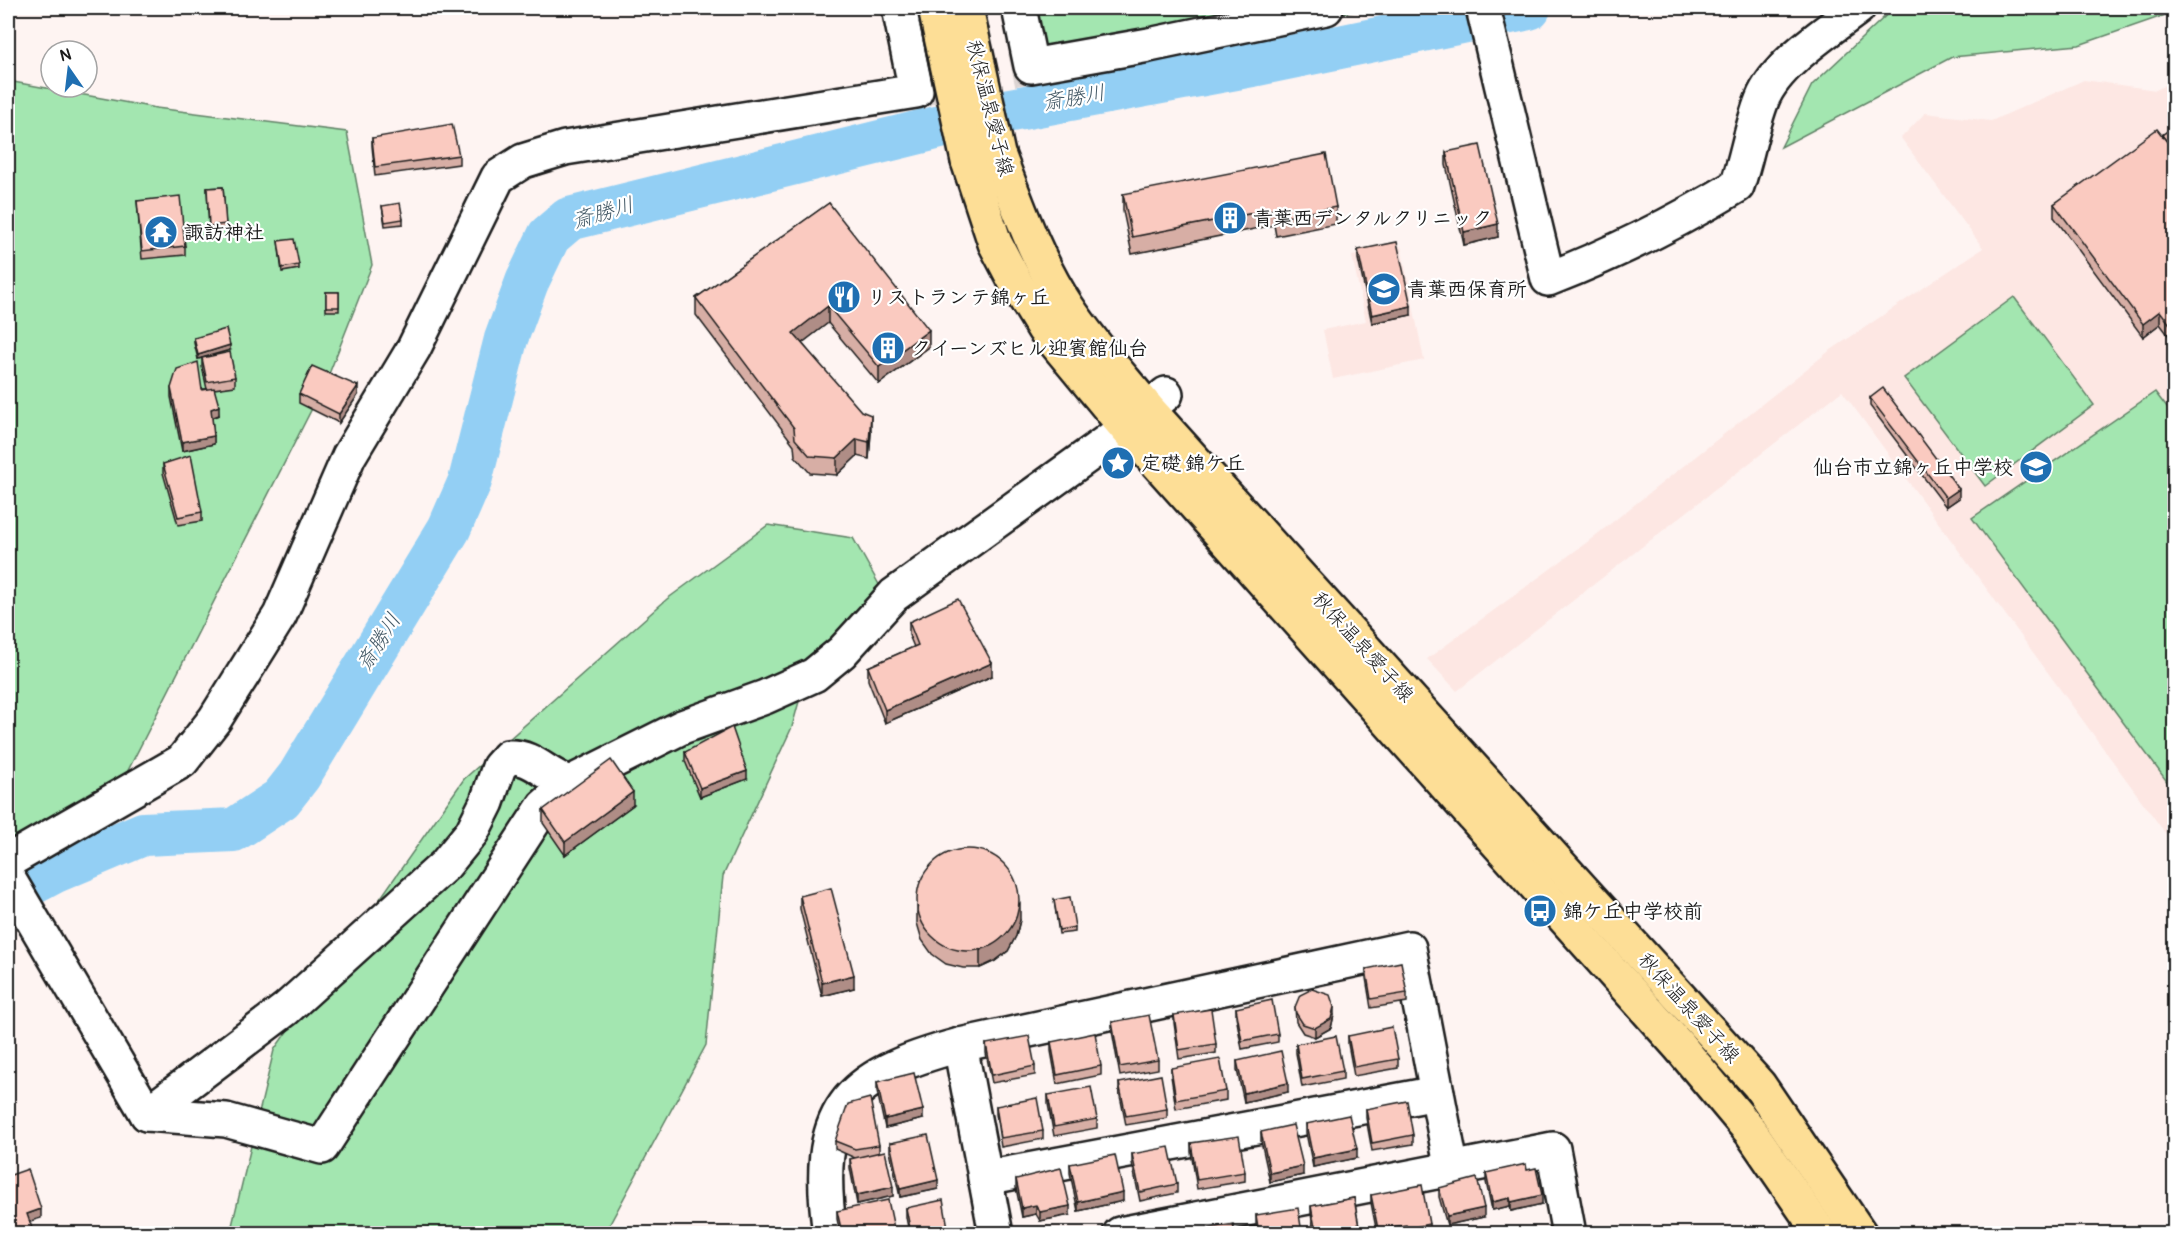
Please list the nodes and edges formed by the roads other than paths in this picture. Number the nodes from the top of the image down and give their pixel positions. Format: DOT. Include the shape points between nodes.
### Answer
graph roads {
  1 [pos="899,8"];
  2 [pos="1019,8"];
  3 [pos="1326,8"];
  4 [pos="1483,8"];
  5 [pos="1858,8"];
  6 [pos="951,11"];
  7 [pos="1147,410"];
  8 [pos="570,783"];
  9 [pos="8,861"];
  10 [pos="16,892"];
  11 [pos="960,1045"];
  12 [pos="1437,1093"];
  13 [pos="147,1114"];
  14 [pos="1452,1170"];
  15 [pos="985,1178"];
  16 [pos="830,1233"];
  17 [pos="996,1233"];
  18 [pos="1120,1233"];
  19 [pos="1569,1233"];
  20 [pos="1821,1233"];
  21 [pos="1860,1233"];
  1 -- 9 [label="street" via="916,91 565,148 523,161 498,177 414,348 349,456 280,615 215,719 182,760"];
  2 -- 3 [label="street" via="1031,66"];
  4 -- 5 [label="street" via="1548,279 1680,218 1737,186 1770,83 1807,47"];
  6 -- 7 [label="main road, 秋保温泉愛子線, bridge" via="983,158 1020,213 1067,307"];
  7 -- 8 [label="street" via="894,595 842,652 814,675 682,727"];
  7 -- 20 [label="main road, 秋保温泉愛子線" via="1751,1132"];
  7 -- 21 [label="main road, 秋保温泉愛子線" via="1759,1085"];
  8 -- 13 [label="street" via="557,780 530,760 508,757 499,767 488,802 472,832 445,865 286,1009"];
  8 -- 13 [label="street" via="544,806 322,1147 226,1120"];
  10 -- 13 [label="street"];
  11 -- 12 [label="street" via="1409,948"];
  11 -- 15 [label="street"];
  11 -- 16 [label="street" via="896,1064 871,1079 835,1118 825,1167 824,1195"];
  12 -- 14 [label="street"];
  12 -- 15 [label="street"];
  14 -- 18 [label="street"];
  14 -- 19 [label="street" via="1553,1149"];
  15 -- 17 [label="street"];
}
